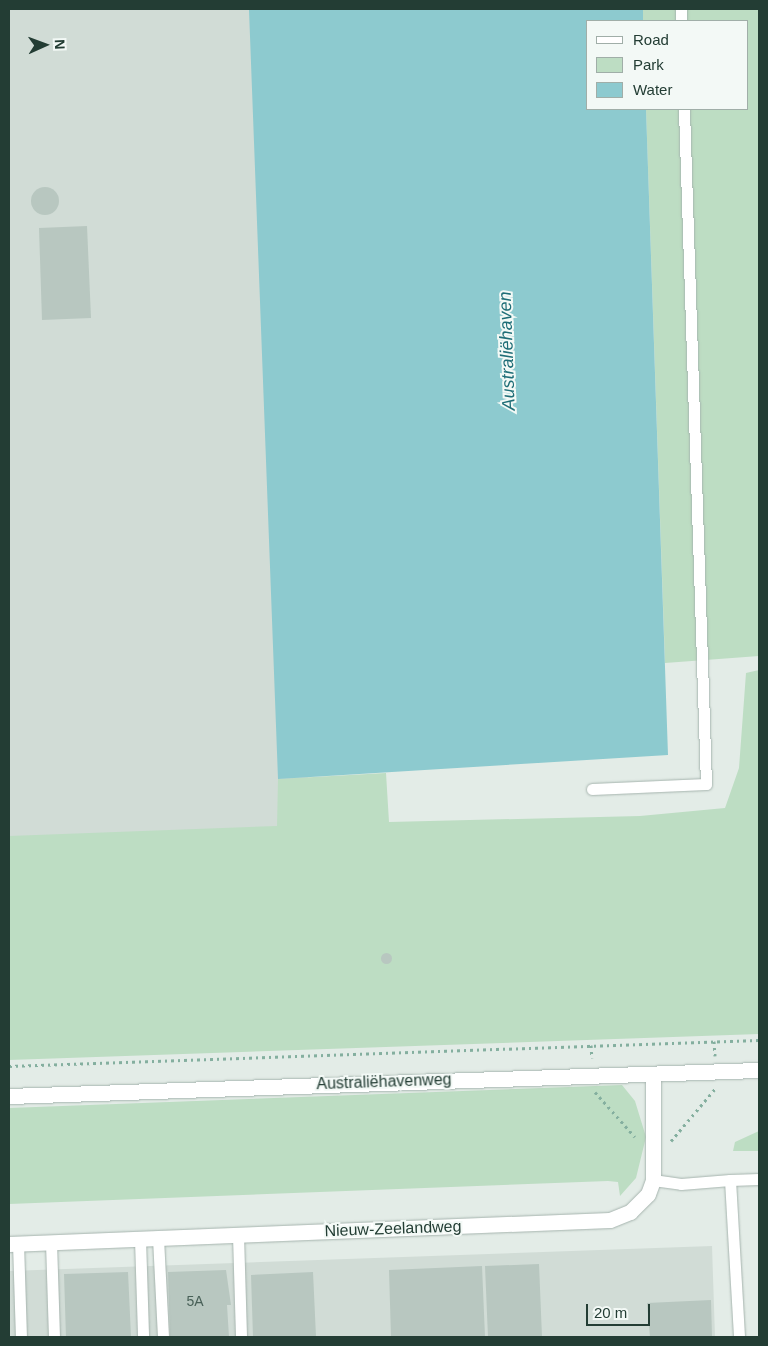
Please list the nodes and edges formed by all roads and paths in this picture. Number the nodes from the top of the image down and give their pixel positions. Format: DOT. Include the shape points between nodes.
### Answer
graph roads {
  1 [pos="684,110"];
  2 [pos="592,789"];
  3 [pos="759,1040"];
  4 [pos="714,1041"];
  5 [pos="591,1046"];
  6 [pos="9,1066"];
  7 [pos="759,1070"];
  8 [pos="716,1072"];
  9 [pos="653,1074"];
  10 [pos="592,1075"];
  11 [pos="9,1096"];
  12 [pos="655,1146"];
  13 [pos="759,1179"];
  14 [pos="652,1180"];
  15 [pos="730,1180"];
  16 [pos="238,1235"];
  17 [pos="158,1238"];
  18 [pos="140,1239"];
  19 [pos="51,1242"];
  20 [pos="14,1244"];
  21 [pos="21,1337"];
  22 [pos="54,1337"];
  23 [pos="143,1337"];
  24 [pos="163,1337"];
  25 [pos="241,1337"];
  26 [pos="739,1337"];
  1 -- 2 [label="lane" via="706,784"];
  3 -- 4 [label="path"];
  4 -- 5 [label="path"];
  4 -- 8 [label="path"];
  5 -- 6 [label="path"];
  5 -- 10 [label="path"];
  7 -- 8 [label="street, Australiëhavenweg"];
  8 -- 9 [label="street, Australiëhavenweg"];
  8 -- 12 [label="path" via="714,1091 706,1105 689,1117 668,1145"];
  9 -- 10 [label="street, Australiëhavenweg"];
  9 -- 12 [label="street, Nieuw-Zeelandweg"];
  10 -- 11 [label="street, Australiëhavenweg"];
  10 -- 12 [label="path" via="595,1097 640,1143"];
  12 -- 14 [label="street, Nieuw-Zeelandweg"];
  13 -- 15 [label="lane"];
  14 -- 15 [label="lane" via="681,1184"];
  14 -- 16 [label="street, Nieuw-Zeelandweg" via="648,1194 630,1212 610,1220"];
  15 -- 26 [label="lane"];
  16 -- 17 [label="street, Nieuw-Zeelandweg"];
  16 -- 25 [label="lane"];
  17 -- 18 [label="street, Nieuw-Zeelandweg"];
  17 -- 24 [label="lane"];
  18 -- 19 [label="street, Nieuw-Zeelandweg"];
  18 -- 23 [label="lane"];
  19 -- 20 [label="street, Nieuw-Zeelandweg"];
  19 -- 22 [label="lane"];
  20 -- 21 [label="lane"];
}
